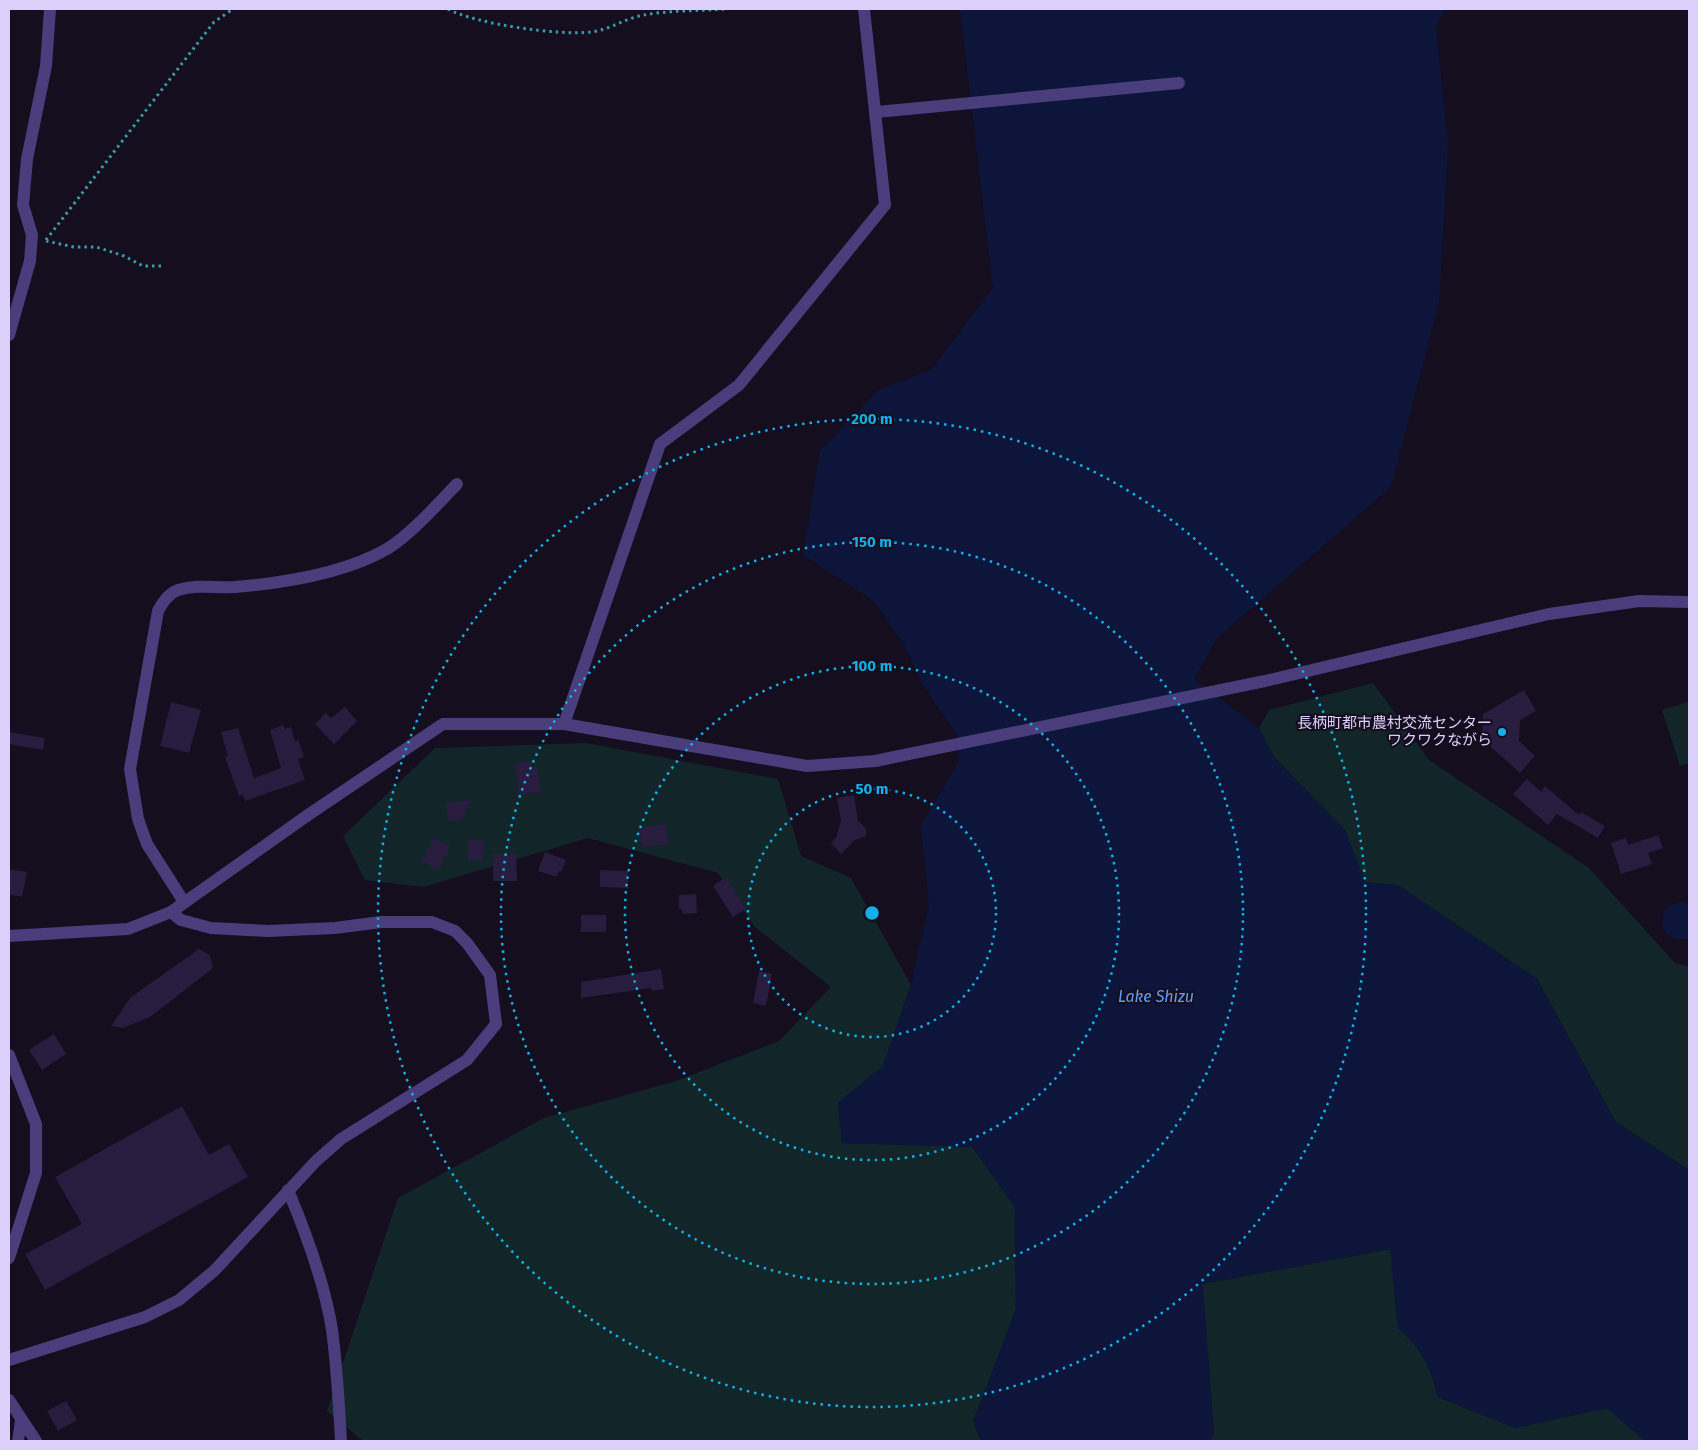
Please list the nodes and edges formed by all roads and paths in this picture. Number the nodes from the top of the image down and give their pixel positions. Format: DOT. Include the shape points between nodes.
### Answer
graph roads {
  1 [pos="50,9"];
  2 [pos="233,9"];
  3 [pos="448,9"];
  4 [pos="726,9"];
  5 [pos="864,9"];
  6 [pos="1179,83"];
  7 [pos="876,112"];
  8 [pos="45,241"];
  9 [pos="30,261"];
  10 [pos="162,266"];
  11 [pos="9,335"];
  12 [pos="456,484"];
  13 [pos="1689,602"];
  14 [pos="564,724"];
  15 [pos="184,902"];
  16 [pos="171,912"];
  17 [pos="9,936"];
  18 [pos="9,1055"];
  19 [pos="288,1190"];
  20 [pos="9,1258"];
  21 [pos="9,1360"];
  22 [pos="9,1400"];
  23 [pos="21,1420"];
  24 [pos="18,1441"];
  25 [pos="36,1441"];
  26 [pos="341,1441"];
  1 -- 9 [label="street" via="46,66 27,159 23,205 32,234"];
  2 -- 8 [label="path" via="214,22"];
  3 -- 4 [label="path" via="477,19 558,32 591,32 638,16"];
  5 -- 7 [label="street"];
  6 -- 7 [label="street"];
  7 -- 14 [label="street" via="885,205 739,385 660,444"];
  8 -- 9 [label="path"];
  8 -- 10 [label="path" via="74,247 96,247 143,266"];
  9 -- 11 [label="street"];
  12 -- 15 [label="street" via="387,549 342,567 289,580 234,587 191,586 165,599 158,612 130,768 138,819 147,844"];
  13 -- 14 [label="street" via="1639,601 1549,614 1265,681 875,761 807,766"];
  14 -- 15 [label="street" via="444,724"];
  15 -- 16 [label="street"];
  16 -- 17 [label="street" via="128,930"];
  16 -- 19 [label="street" via="181,920 211,928 268,931 381,922 432,922 455,931 468,943 490,975 496,1024 468,1060 340,1140"];
  18 -- 20 [label="street" via="36,1124 36,1173"];
  19 -- 21 [label="street" via="214,1271 179,1300 144,1317"];
  19 -- 26 [label="street" via="308,1240 331,1328"];
  22 -- 23 [label="street"];
  23 -- 24 [label="street"];
  23 -- 25 [label="street"];
}
